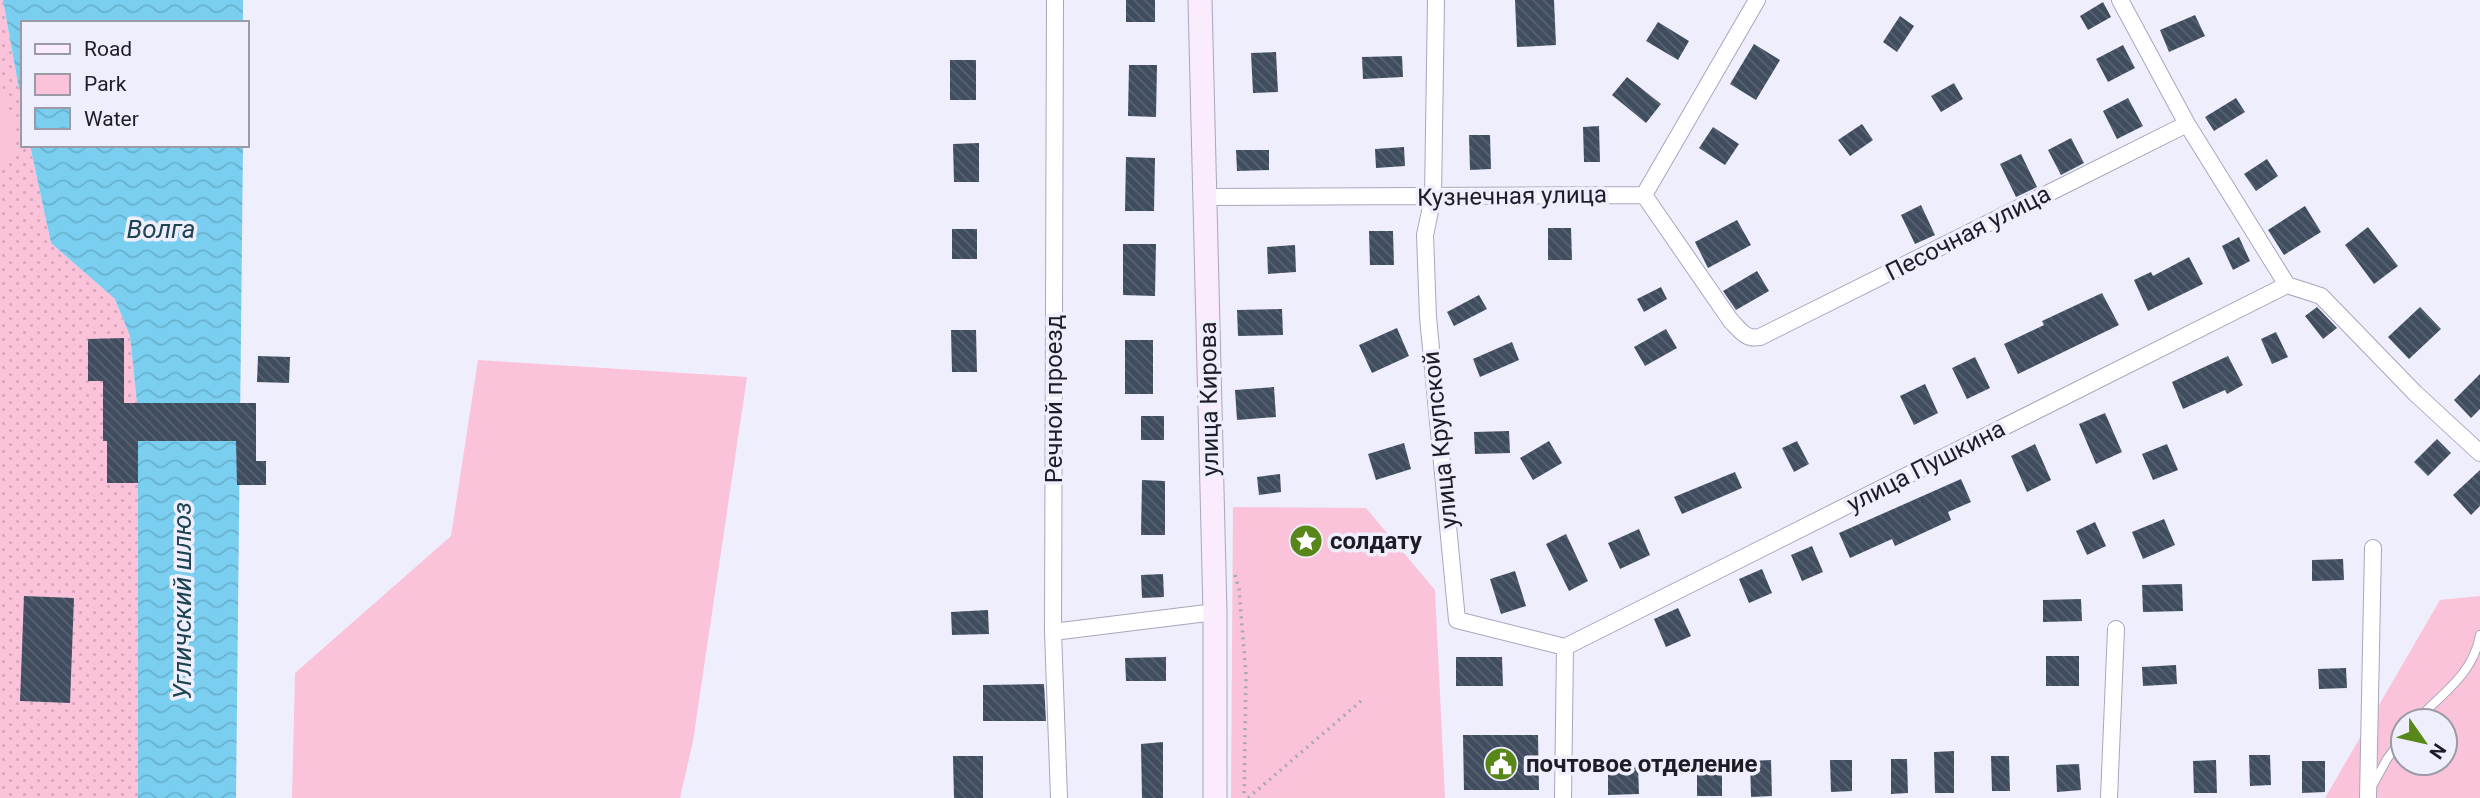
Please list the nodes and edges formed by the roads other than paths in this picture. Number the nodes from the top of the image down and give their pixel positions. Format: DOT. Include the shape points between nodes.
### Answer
graph roads {
  1 [pos="1055,0"];
  2 [pos="1200,0"];
  3 [pos="1436,0"];
  4 [pos="1757,0"];
  5 [pos="2120,0"];
  6 [pos="2187,124"];
  7 [pos="1644,195"];
  8 [pos="1204,197"];
  9 [pos="1433,197"];
  10 [pos="2287,285"];
  11 [pos="2480,453"];
  12 [pos="2373,548"];
  13 [pos="1215,612"];
  14 [pos="2116,629"];
  15 [pos="1053,632"];
  16 [pos="2480,635"];
  17 [pos="1565,648"];
  18 [pos="2430,707"];
  19 [pos="2389,755"];
  20 [pos="2368,796"];
  21 [pos="1059,798"];
  22 [pos="1215,798"];
  23 [pos="1563,798"];
  24 [pos="2109,798"];
  1 -- 15 [label="street, Речной проезд"];
  2 -- 8 [label="street, улица Кирова"];
  3 -- 9 [label="street, улица Крупской"];
  4 -- 7 [label="street"];
  5 -- 6 [label="street"];
  6 -- 7 [label="street, Песочная улица" via="1760,337 1747,337 1731,321"];
  6 -- 10 [label="street"];
  7 -- 9 [label="street, Кузнечная улица"];
  8 -- 9 [label="street, Кузнечная улица"];
  8 -- 13 [label="street, улица Кирова"];
  9 -- 17 [label="street, улица Крупской" via="1425,235 1428,317 1457,620"];
  10 -- 11 [label="street" via="2321,296"];
  10 -- 17 [label="street, улица Пушкина"];
  12 -- 20 [label="street"];
  13 -- 15 [label="street"];
  13 -- 22 [label="street, улица Кирова"];
  14 -- 24 [label="street"];
  15 -- 21 [label="street, Речной проезд"];
  16 -- 18 [label="lane" via="2477,653 2466,672"];
  17 -- 23 [label="street"];
  19 -- 20 [label="lane"];
}
